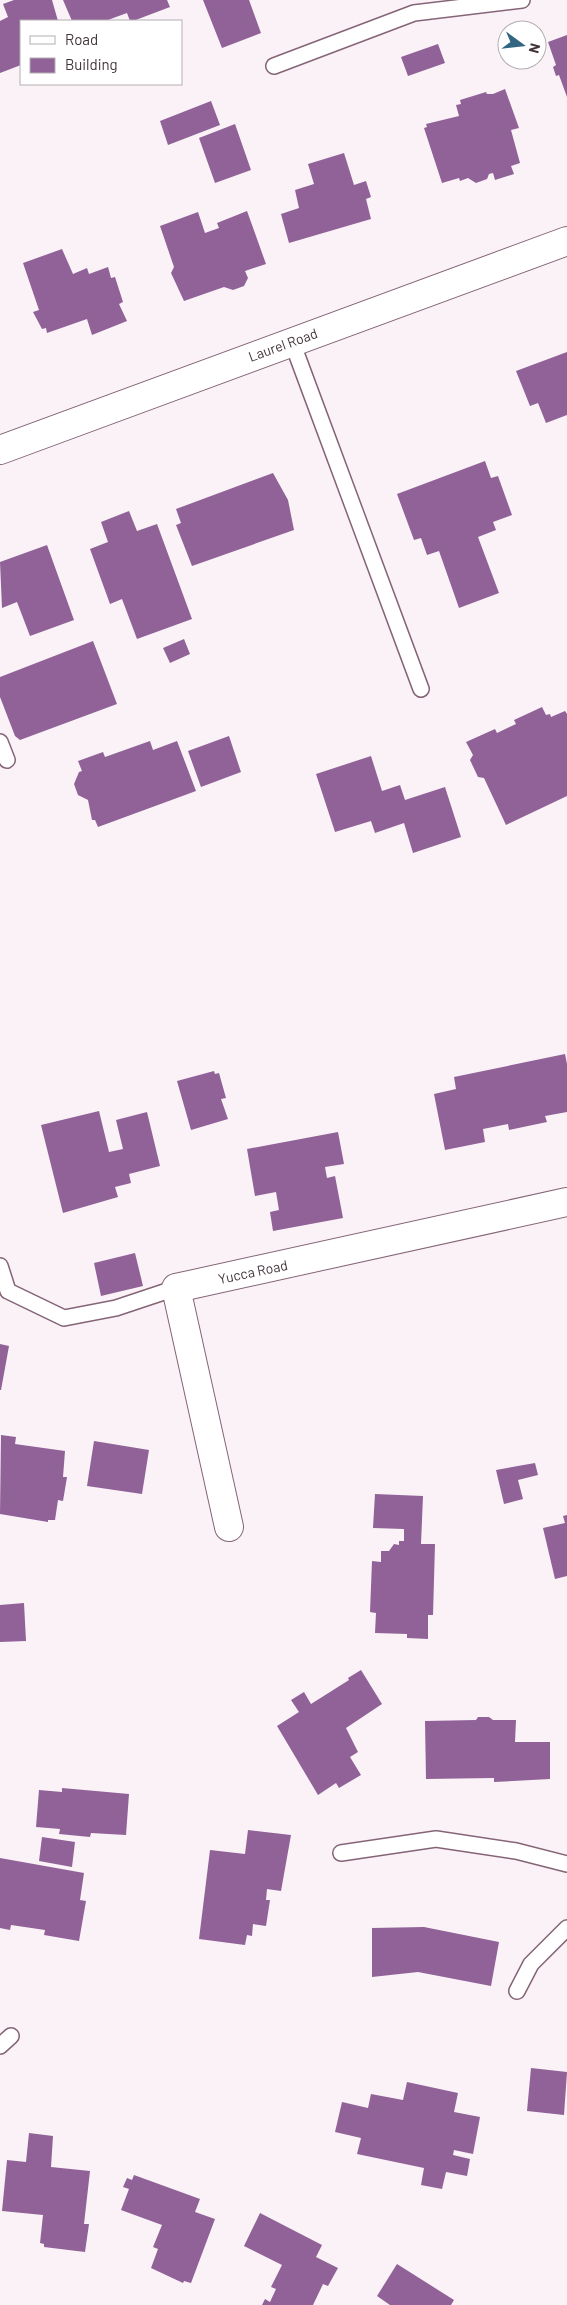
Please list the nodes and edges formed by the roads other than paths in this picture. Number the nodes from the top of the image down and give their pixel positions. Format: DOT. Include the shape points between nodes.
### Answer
graph roads {
  1 [pos="522,0"];
  2 [pos="274,66"];
  3 [pos="567,241"];
  4 [pos="292,342"];
  5 [pos="0,450"];
  6 [pos="421,689"];
  7 [pos="0,742"];
  8 [pos="7,760"];
  9 [pos="567,1202"];
  10 [pos="0,1266"];
  11 [pos="176,1288"];
  12 [pos="229,1527"];
  13 [pos="342,1854"];
  14 [pos="567,1864"];
  15 [pos="567,1928"];
  16 [pos="516,1991"];
  17 [pos="11,2036"];
  18 [pos="0,2046"];
  1 -- 2 [label="lane" via="414,13"];
  3 -- 4 [label="street, Laurel Road"];
  4 -- 5 [label="street, Laurel Road"];
  4 -- 6 [label="lane"];
  7 -- 8 [label="lane"];
  9 -- 11 [label="street, Yucca Road"];
  10 -- 11 [label="lane" via="8,1290 64,1318 116,1308"];
  11 -- 12 [label="street"];
  13 -- 14 [label="lane" via="436,1839"];
  15 -- 16 [label="lane" via="531,1964"];
  17 -- 18 [label="lane"];
}
